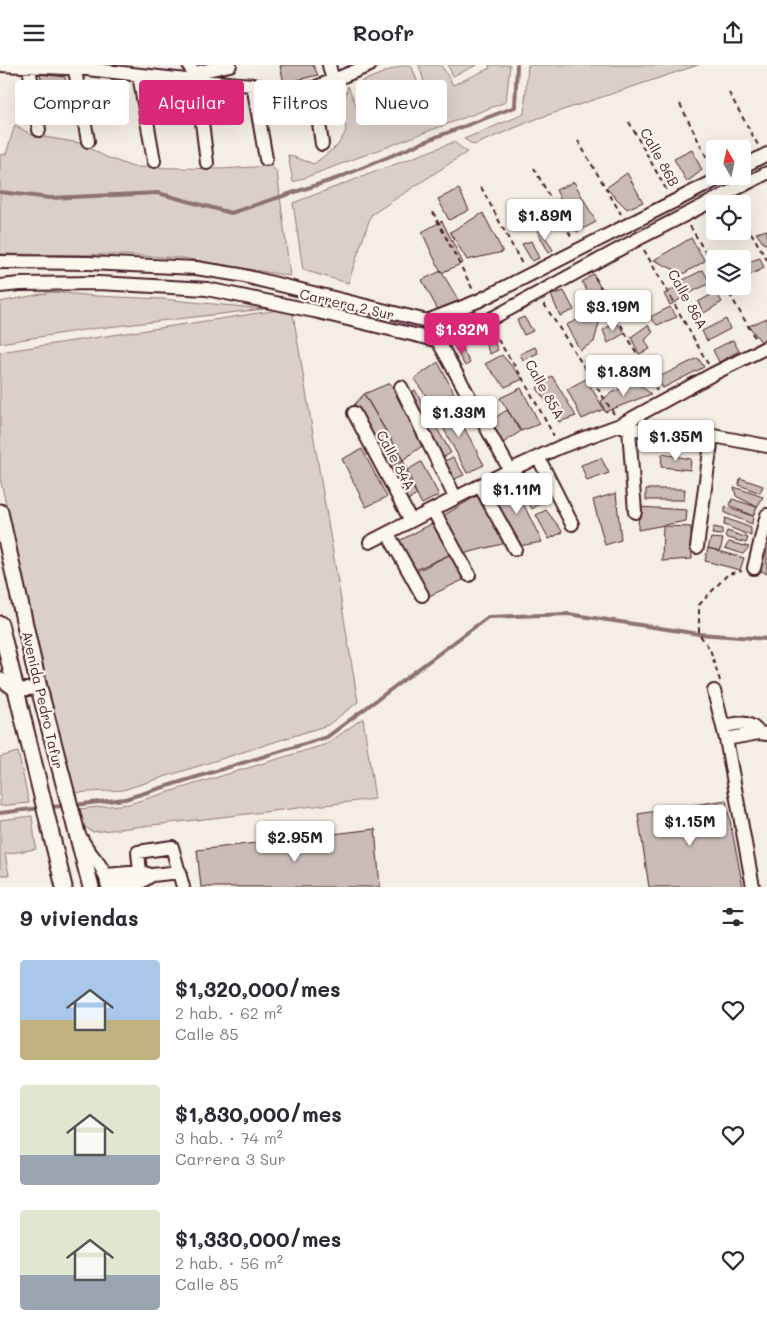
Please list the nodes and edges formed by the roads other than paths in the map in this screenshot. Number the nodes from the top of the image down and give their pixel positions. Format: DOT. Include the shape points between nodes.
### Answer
graph roads {
  1 [pos="0,65"];
  2 [pos="230,65"];
  3 [pos="329,65"];
  4 [pos="370,65"];
  5 [pos="29,67"];
  6 [pos="83,67"];
  7 [pos="193,73"];
  8 [pos="140,75"];
  9 [pos="333,80"];
  10 [pos="335,80"];
  11 [pos="253,85"];
  12 [pos="319,125"];
  13 [pos="39,129"];
  14 [pos="88,141"];
  15 [pos="322,144"];
  16 [pos="766,155"];
  17 [pos="266,159"];
  18 [pos="154,161"];
  19 [pos="751,162"];
  20 [pos="208,163"];
  21 [pos="767,173"];
  22 [pos="707,185"];
  23 [pos="703,187"];
  24 [pos="707,195"];
  25 [pos="725,195"];
  26 [pos="706,204"];
  27 [pos="0,262"];
  28 [pos="0,286"];
  29 [pos="427,321"];
  30 [pos="440,341"];
  31 [pos="764,349"];
  32 [pos="400,387"];
  33 [pos="354,413"];
  34 [pos="625,427"];
  35 [pos="712,436"];
  36 [pos="767,447"];
  37 [pos="538,457"];
  38 [pos="510,470"];
  39 [pos="480,486"];
  40 [pos="455,497"];
  41 [pos="432,510"];
  42 [pos="634,511"];
  43 [pos="0,512"];
  44 [pos="767,515"];
  45 [pos="411,521"];
  46 [pos="572,524"];
  47 [pos="388,533"];
  48 [pos="370,542"];
  49 [pos="697,547"];
  50 [pos="515,549"];
  51 [pos="754,568"];
  52 [pos="469,575"];
  53 [pos="422,595"];
  54 [pos="0,624"];
  55 [pos="0,679"];
  56 [pos="39,688"];
  57 [pos="717,688"];
  58 [pos="15,690"];
  59 [pos="724,732"];
  60 [pos="763,733"];
  61 [pos="74,825"];
  62 [pos="180,872"];
  63 [pos="139,880"];
  64 [pos="108,883"];
  65 [pos="64,887"];
  66 [pos="91,887"];
  67 [pos="183,887"];
  68 [pos="753,887"];
  1 -- 5 [label="street"];
  2 -- 7 [label="street"];
  3 -- 9 [label="street"];
  4 -- 10 [label="street"];
  5 -- 6 [label="street"];
  5 -- 13 [label="street"];
  6 -- 8 [label="street"];
  6 -- 14 [label="street"];
  7 -- 8 [label="street"];
  7 -- 11 [label="street"];
  7 -- 20 [label="street"];
  8 -- 18 [label="street"];
  11 -- 17 [label="street"];
  12 -- 15 [label="street"];
  16 -- 19 [label="street"];
  21 -- 25 [label="street"];
  22 -- 23 [label="street"];
  23 -- 24 [label="street"];
  23 -- 29 [label="street" via="478,301"];
  26 -- 30 [label="street" via="487,321"];
  27 -- 29 [label="street, Carrera 2 Sur" via="196,268 240,275"];
  28 -- 30 [label="street, Carrera 2 Sur" via="99,283 207,289"];
  29 -- 30 [label="street"];
  30 -- 38 [label="street"];
  31 -- 34 [label="street" via="662,401"];
  32 -- 40 [label="street"];
  33 -- 45 [label="street, Calle 84A"];
  34 -- 35 [label="street"];
  34 -- 37 [label="street"];
  34 -- 42 [label="street"];
  35 -- 36 [label="street"];
  35 -- 49 [label="street"];
  37 -- 38 [label="street"];
  37 -- 46 [label="street"];
  38 -- 39 [label="street"];
  39 -- 40 [label="street"];
  39 -- 50 [label="street"];
  40 -- 41 [label="street"];
  41 -- 45 [label="street"];
  41 -- 52 [label="street"];
  43 -- 56 [label="main road, Avenida Pedro Tafur"];
  44 -- 51 [label="street"];
  45 -- 47 [label="street"];
  47 -- 48 [label="street"];
  47 -- 53 [label="street"];
  54 -- 58 [label="main road, Avenida Pedro Tafur"];
  55 -- 58 [label="street"];
  56 -- 58 [label="street"];
  56 -- 61 [label="main road, Avenida Pedro Tafur"];
  57 -- 59 [label="street"];
  58 -- 65 [label="main road, Avenida Pedro Tafur"];
  59 -- 60 [label="street" via="748,723"];
  59 -- 68 [label="street"];
  61 -- 64 [label="street" via="84,846 102,866"];
  61 -- 66 [label="main road, Avenida Pedro Tafur"];
  62 -- 63 [label="street"];
  62 -- 63 [label="street" via="172,847 138,852"];
  62 -- 67 [label="street"];
  63 -- 64 [label="street"];
}
